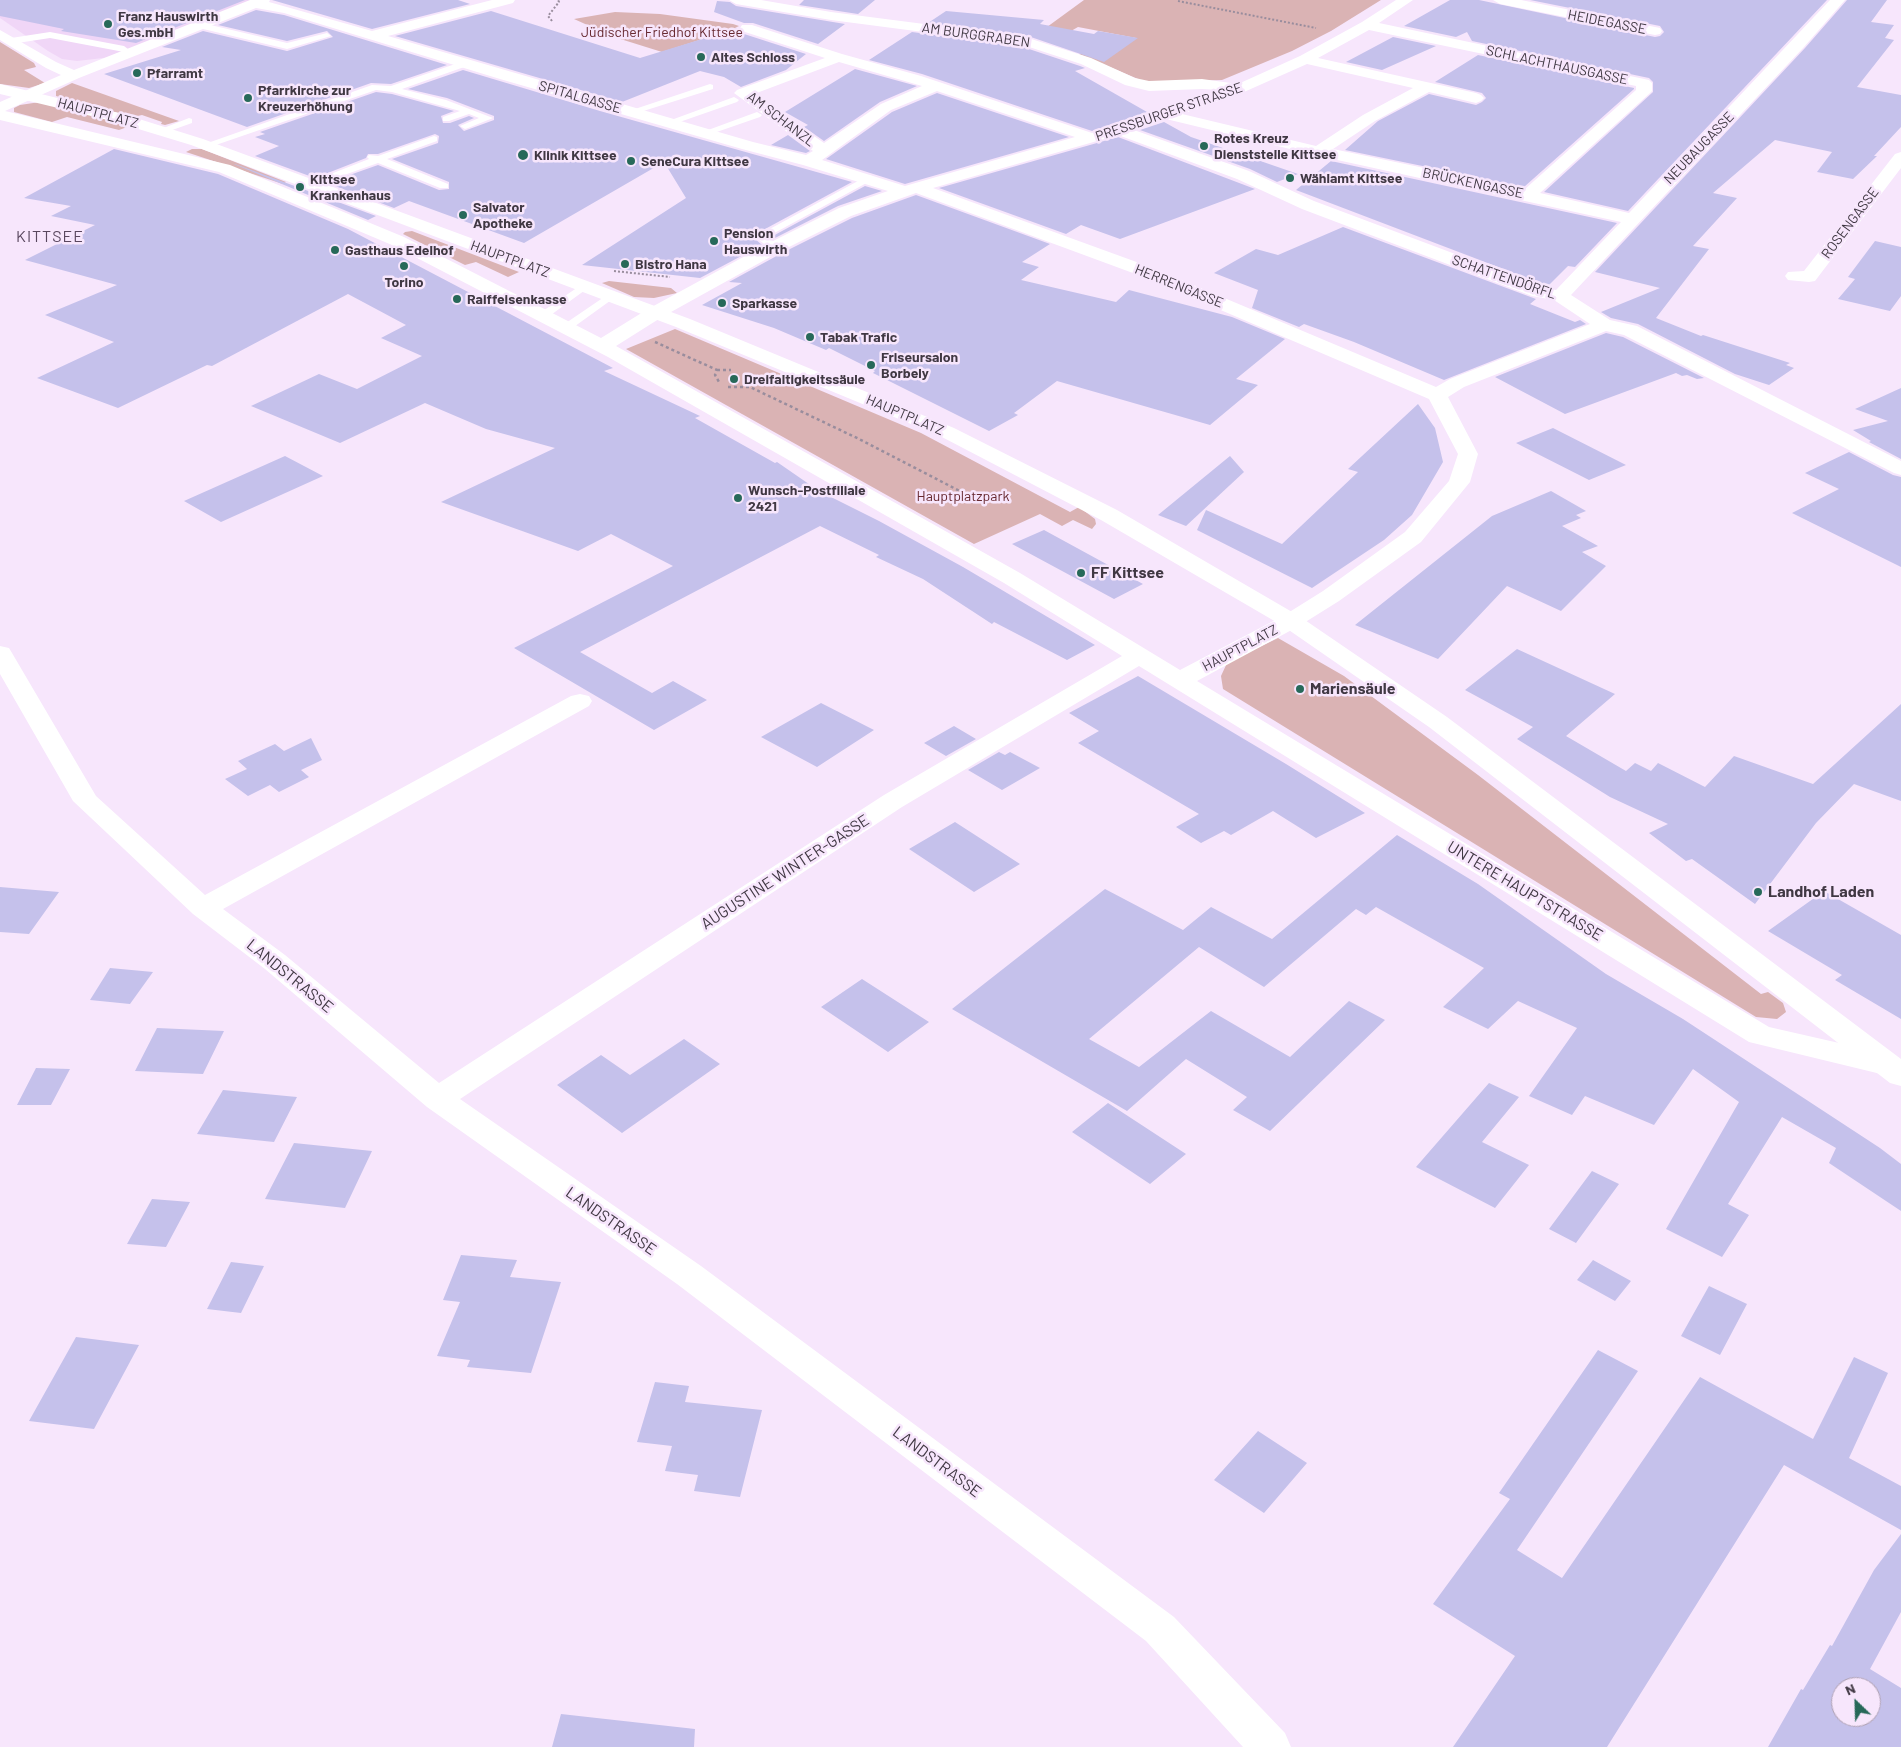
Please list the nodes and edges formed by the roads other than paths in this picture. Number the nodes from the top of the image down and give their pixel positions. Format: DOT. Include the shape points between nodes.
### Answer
graph roads {
  1 [pos="508,0"];
  2 [pos="736,0"];
  3 [pos="1406,0"];
  4 [pos="1500,0"];
  5 [pos="1838,0"];
  6 [pos="259,2"];
  7 [pos="1367,25"];
  8 [pos="202,26"];
  9 [pos="747,28"];
  10 [pos="258,31"];
  11 [pos="1655,31"];
  12 [pos="242,35"];
  13 [pos="327,36"];
  14 [pos="370,36"];
  15 [pos="6,37"];
  16 [pos="124,49"];
  17 [pos="837,58"];
  18 [pos="1305,59"];
  19 [pos="464,64"];
  20 [pos="74,75"];
  21 [pos="935,86"];
  22 [pos="710,87"];
  23 [pos="1426,87"];
  24 [pos="0,89"];
  25 [pos="392,89"];
  26 [pos="1239,89"];
  27 [pos="30,95"];
  28 [pos="1476,98"];
  29 [pos="734,100"];
  30 [pos="0,108"];
  31 [pos="469,111"];
  32 [pos="631,112"];
  33 [pos="0,115"];
  34 [pos="756,115"];
  35 [pos="1168,115"];
  36 [pos="446,119"];
  37 [pos="189,121"];
  38 [pos="668,123"];
  39 [pos="465,126"];
  40 [pos="1119,130"];
  41 [pos="162,131"];
  42 [pos="705,133"];
  43 [pos="1093,138"];
  44 [pos="434,139"];
  45 [pos="202,144"];
  46 [pos="824,150"];
  47 [pos="1319,151"];
  48 [pos="166,153"];
  49 [pos="372,157"];
  50 [pos="1901,157"];
  51 [pos="810,161"];
  52 [pos="869,178"];
  53 [pos="310,184"];
  54 [pos="444,186"];
  55 [pos="911,190"];
  56 [pos="1528,195"];
  57 [pos="1632,219"];
  58 [pos="775,247"];
  59 [pos="1794,276"];
  60 [pos="584,286"];
  61 [pos="610,296"];
  62 [pos="1560,296"];
  63 [pos="655,313"];
  64 [pos="544,315"];
  65 [pos="1604,325"];
  66 [pos="567,327"];
  67 [pos="602,346"];
  68 [pos="1437,395"];
  69 [pos="1901,469"];
  70 [pos="1290,620"];
  71 [pos="0,653"];
  72 [pos="1139,656"];
  73 [pos="1180,680"];
  74 [pos="580,702"];
  75 [pos="204,908"];
  76 [pos="1893,1069"];
  77 [pos="438,1099"];
  78 [pos="1270,1747"];
  1 -- 14 [label="street"];
  2 -- 26 [label="street, AM BURGGRABEN" via="1025,41 1086,61 1130,82 1149,86 1202,84"];
  3 -- 7 [label="street, PRESSBURGER STRASSE"];
  4 -- 11 [label="street, HEIDEGASSE"];
  5 -- 57 [label="street, NEUBAUGASSE"];
  6 -- 8 [label="street"];
  6 -- 14 [label="street, SPITALGASSE"];
  7 -- 18 [label="street, PRESSBURGER STRASSE"];
  7 -- 56 [label="street, SCHLACHTHAUSGASSE" via="1644,83 1644,91"];
  8 -- 12 [label="lane"];
  8 -- 20 [label="street"];
  9 -- 17 [label="street"];
  10 -- 12 [label="lane"];
  12 -- 13 [label="lane" via="288,46"];
  14 -- 19 [label="street, SPITALGASSE"];
  15 -- 16 [label="lane" via="50,35"];
  15 -- 20 [label="street" via="51,66"];
  17 -- 21 [label="street"];
  17 -- 46 [label="street, AM SCHANZL" via="742,93"];
  18 -- 23 [label="street"];
  18 -- 26 [label="street, PRESSBURGER STRASSE"];
  19 -- 25 [label="lane"];
  19 -- 32 [label="street, SPITALGASSE"];
  20 -- 27 [label="street"];
  21 -- 43 [label="street"];
  21 -- 46 [label="street, AM SCHANZL" via="886,107"];
  22 -- 32 [label="lane"];
  23 -- 28 [label="street"];
  23 -- 47 [label="street" via="1369,118"];
  24 -- 27 [label="street, HAUPTPLATZ"];
  25 -- 31 [label="lane"];
  25 -- 45 [label="lane" via="375,87"];
  26 -- 35 [label="street, PRESSBURGER STRASSE"];
  27 -- 30 [label="street"];
  27 -- 41 [label="street, HAUPTPLATZ"];
  29 -- 38 [label="lane"];
  31 -- 36 [label="lane"];
  31 -- 39 [label="lane" via="488,118"];
  32 -- 38 [label="street, SPITALGASSE"];
  33 -- 48 [label="street, HAUPTPLATZ"];
  34 -- 42 [label="lane"];
  35 -- 40 [label="street, PRESSBURGER STRASSE"];
  35 -- 47 [label="street, BRÜCKENGASSE"];
  37 -- 41 [label="lane"];
  38 -- 42 [label="street, SPITALGASSE"];
  40 -- 43 [label="street, PRESSBURGER STRASSE"];
  40 -- 62 [label="street, SCHATTENDÖRFL" via="1244,175 1308,205 1539,292"];
  41 -- 45 [label="street, HAUPTPLATZ"];
  42 -- 51 [label="street, SPITALGASSE"];
  43 -- 55 [label="street, PRESSBURGER STRASSE"];
  44 -- 49 [label="lane"];
  45 -- 48 [label="street"];
  45 -- 53 [label="street, HAUPTPLATZ"];
  46 -- 51 [label="street, AM SCHANZL"];
  47 -- 56 [label="street, BRÜCKENGASSE"];
  48 -- 64 [label="street, HAUPTPLATZ" via="224,168 304,200 398,241"];
  49 -- 53 [label="lane"];
  49 -- 54 [label="lane"];
  50 -- 59 [label="street, ROSENGASSE" via="1809,278"];
  51 -- 52 [label="street, SPITALGASSE"];
  52 -- 55 [label="street, SPITALGASSE"];
  52 -- 58 [label="lane" via="760,237"];
  53 -- 60 [label="street, HAUPTPLATZ"];
  55 -- 58 [label="street, PRESSBURGER STRASSE" via="845,212"];
  55 -- 68 [label="street, HERRENGASSE" via="1147,272"];
  56 -- 57 [label="street, BRÜCKENGASSE"];
  57 -- 62 [label="street, NEUBAUGASSE"];
  58 -- 63 [label="street, PRESSBURGER STRASSE"];
  60 -- 61 [label="street, HAUPTPLATZ"];
  60 -- 64 [label="lane"];
  61 -- 63 [label="street, HAUPTPLATZ"];
  61 -- 66 [label="lane"];
  62 -- 65 [label="street, SCHATTENDÖRFL"];
  63 -- 67 [label="street"];
  63 -- 70 [label="street, HAUPTPLATZ" via="947,432 1110,516"];
  64 -- 66 [label="street, HAUPTPLATZ"];
  65 -- 68 [label="street" via="1458,383"];
  65 -- 69 [label="street, SCHATTENDÖRFL" via="1630,330"];
  66 -- 67 [label="street, HAUPTPLATZ"];
  67 -- 72 [label="street, HAUPTPLATZ" via="1012,578"];
  68 -- 70 [label="street" via="1468,454 1459,482 1413,537 1331,596"];
  70 -- 73 [label="street, HAUPTPLATZ"];
  70 -- 76 [label="street, UNTERE HAUPTSTRASSE" via="1438,722"];
  71 -- 75 [label="street, LANDSTRASSE" via="86,801"];
  72 -- 73 [label="street, HAUPTPLATZ"];
  72 -- 77 [label="street, AUGUSTINE WINTER-GASSE" via="893,801"];
  73 -- 76 [label="street, UNTERE HAUPTSTRASSE" via="1760,1035"];
  74 -- 75 [label="street"];
  75 -- 77 [label="street, LANDSTRASSE" via="275,962"];
  77 -- 78 [label="street, LANDSTRASSE" via="689,1276 1160,1629"];
}
